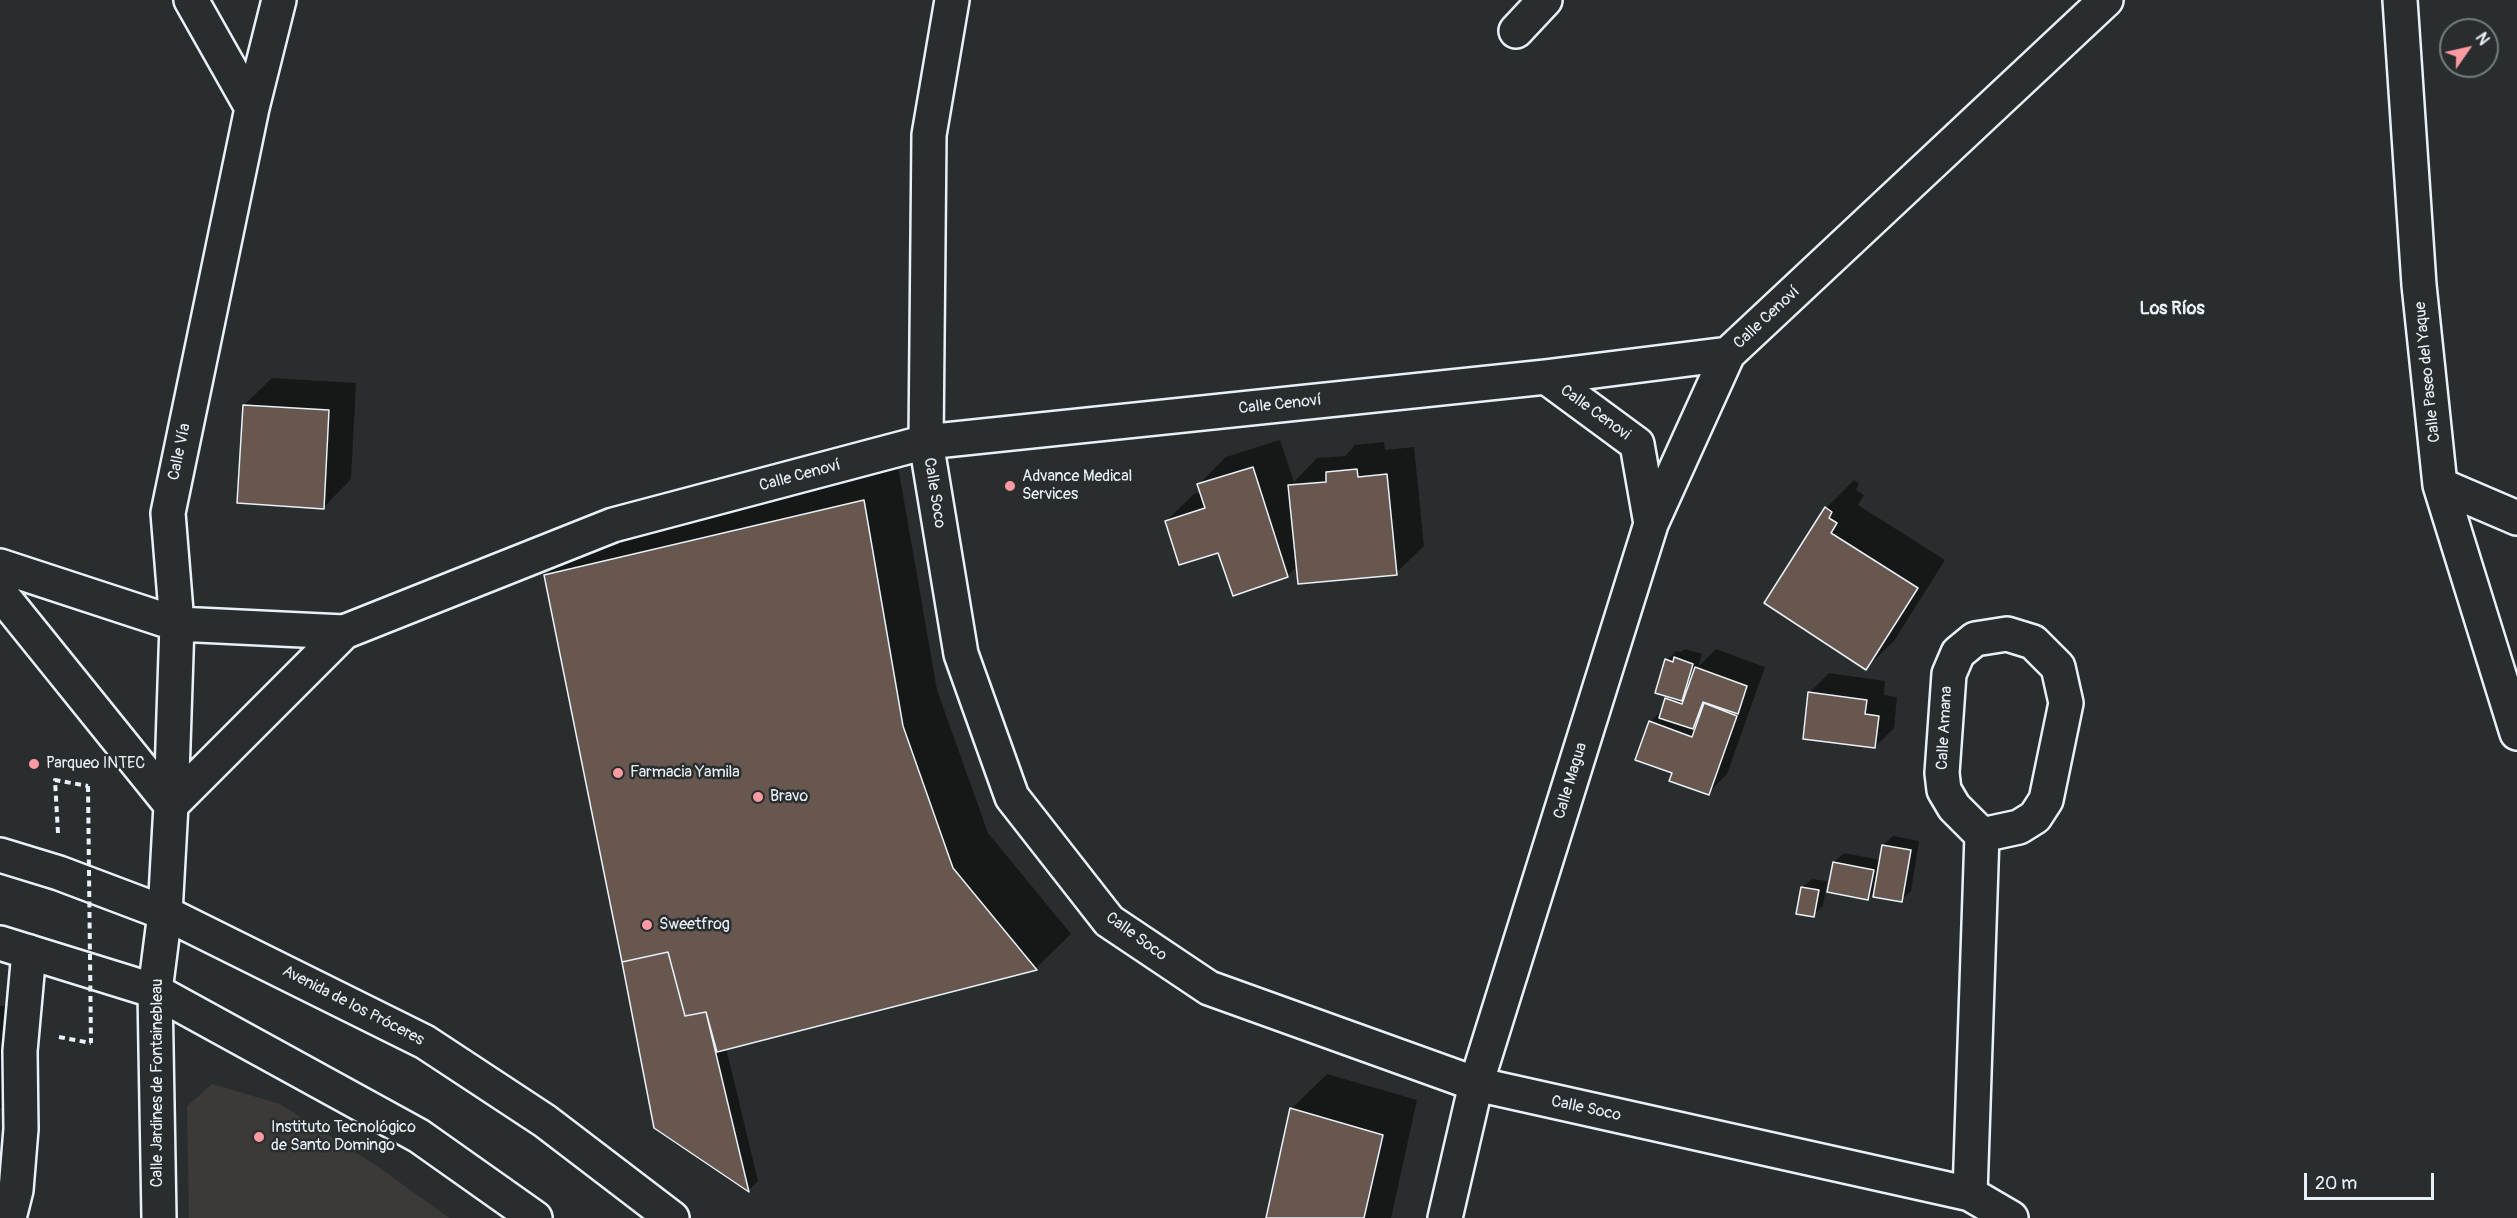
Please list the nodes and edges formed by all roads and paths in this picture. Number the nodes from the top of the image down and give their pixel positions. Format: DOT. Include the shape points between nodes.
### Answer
graph roads {
  1 [pos="191,0"];
  2 [pos="279,0"];
  3 [pos="952,0"];
  4 [pos="1545,0"];
  5 [pos="2106,0"];
  6 [pos="2400,0"];
  7 [pos="1516,31"];
  8 [pos="252,108"];
  9 [pos="1728,354"];
  10 [pos="1546,377"];
  11 [pos="926,442"];
  12 [pos="2440,485"];
  13 [pos="2517,518"];
  14 [pos="1651,524"];
  15 [pos="0,566"];
  16 [pos="0,593"];
  17 [pos="177,624"];
  18 [pos="344,632"];
  19 [pos="2516,728"];
  20 [pos="171,805"];
  21 [pos="1982,835"];
  22 [pos="0,855"];
  23 [pos="59,873"];
  24 [pos="165,913"];
  25 [pos="15,948"];
  26 [pos="155,991"];
  27 [pos="57,1037"];
  28 [pos="1476,1084"];
  29 [pos="1970,1194"];
  30 [pos="9,1218"];
  31 [pos="159,1218"];
  32 [pos="535,1218"];
  33 [pos="672,1218"];
  34 [pos="1445,1218"];
  35 [pos="2011,1218"];
  1 -- 8 [label="street"];
  2 -- 8 [label="street, Calle Vía"];
  3 -- 11 [label="street, Calle Soco" via="929,135"];
  4 -- 7 [label="street"];
  5 -- 9 [label="street, Calle Cenoví"];
  6 -- 12 [label="street, Calle Paseo del Yaque" via="2419,285"];
  8 -- 17 [label="street, Calle Vía" via="168,513"];
  9 -- 10 [label="street, Calle Cenoví"];
  9 -- 14 [label="street, Calle Magua"];
  10 -- 11 [label="street, Calle Cenoví"];
  10 -- 14 [label="street, Calle Cenovi" via="1637,444"];
  11 -- 18 [label="street, Calle Cenoví" via="613,525"];
  11 -- 28 [label="street, Calle Soco" via="961,654 1012,797 1109,921 1209,988"];
  12 -- 13 [label="street"];
  12 -- 19 [label="street, Calle Paseo del Yaque"];
  14 -- 28 [label="street, Calle Magua"];
  15 -- 17 [label="street"];
  16 -- 20 [label="street"];
  17 -- 18 [label="street"];
  17 -- 20 [label="street, Calle Vía"];
  18 -- 20 [label="street"];
  20 -- 24 [label="street, Calle Vía"];
  21 -- 21 [label="street, Calle Amana" via="2019,827 2035,818 2046,800 2067,703 2058,667 2033,642 2007,634 1975,639 1958,653 1949,674 1944,790 1954,807"];
  21 -- 29 [label="street"];
  22 -- 23 [label="street, Avenida de los Próceres"];
  23 -- 24 [label="street, Avenida de los Próceres"];
  23 -- 27 [label="path, bridge" via="55,780 88,786 91,1043"];
  24 -- 26 [label="street, Calle Jardines de Fontainebleau"];
  24 -- 33 [label="street, Avenida de los Próceres" via="425,1042 545,1121"];
  25 -- 26 [label="street"];
  25 -- 30 [label="street" via="21,1129"];
  26 -- 31 [label="street, Calle Jardines de Fontainebleau"];
  26 -- 32 [label="street" via="419,1136"];
  28 -- 29 [label="street, Calle Soco"];
  28 -- 34 [label="street, Calle Magua"];
  29 -- 35 [label="street, Calle Soco"];
}
